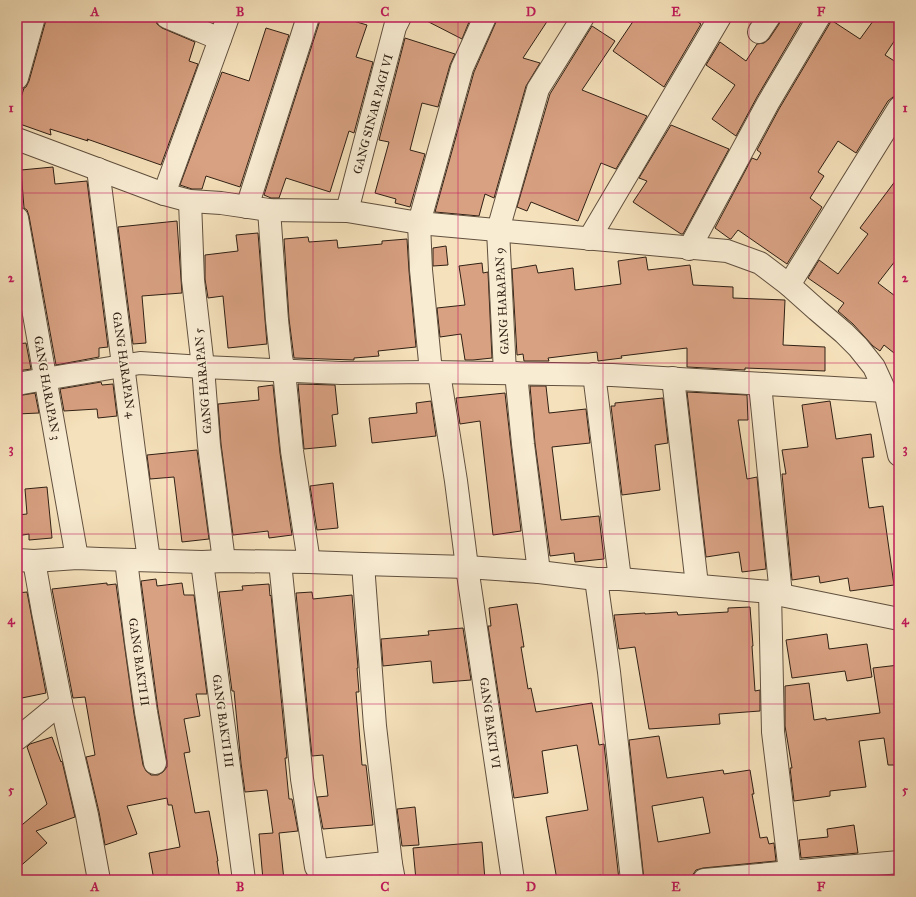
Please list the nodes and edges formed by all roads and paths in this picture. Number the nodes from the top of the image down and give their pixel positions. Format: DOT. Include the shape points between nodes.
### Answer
graph roads {
  1 [pos="34,17"];
  2 [pos="167,17"];
  3 [pos="228,17"];
  4 [pos="308,17"];
  5 [pos="400,17"];
  6 [pos="485,17"];
  7 [pos="583,17"];
  8 [pos="720,17"];
  9 [pos="819,17"];
  10 [pos="220,39"];
  11 [pos="17,78"];
  12 [pos="899,108"];
  13 [pos="17,139"];
  14 [pos="98,169"];
  15 [pos="164,194"];
  16 [pos="190,201"];
  17 [pos="247,207"];
  18 [pos="269,210"];
  19 [pos="347,212"];
  20 [pos="17,218"];
  21 [pos="419,223"];
  22 [pos="498,230"];
  23 [pos="589,239"];
  24 [pos="688,248"];
  25 [pos="789,284"];
  26 [pos="124,365"];
  27 [pos="203,367"];
  28 [pos="284,371"];
  29 [pos="435,373"];
  30 [pos="511,373"];
  31 [pos="594,374"];
  32 [pos="673,378"];
  33 [pos="45,379"];
  34 [pos="17,384"];
  35 [pos="760,384"];
  36 [pos="885,391"];
  37 [pos="896,419"];
  38 [pos="899,455"];
  39 [pos="77,558"];
  40 [pos="25,560"];
  41 [pos="126,560"];
  42 [pos="149,560"];
  43 [pos="224,561"];
  44 [pos="202,562"];
  45 [pos="280,562"];
  46 [pos="309,562"];
  47 [pos="363,564"];
  48 [pos="466,567"];
  49 [pos="539,572"];
  50 [pos="596,579"];
  51 [pos="620,579"];
  52 [pos="697,585"];
  53 [pos="775,594"];
  54 [pos="899,619"];
  55 [pos="61,703"];
  56 [pos="17,739"];
  57 [pos="156,763"];
  58 [pos="899,862"];
  59 [pos="392,872"];
  60 [pos="790,876"];
  61 [pos="99,880"];
  62 [pos="244,880"];
  63 [pos="513,880"];
  64 [pos="632,880"];
  65 [pos="704,880"];
  1 -- 11 [label="street"];
  2 -- 10 [label="street"];
  3 -- 10 [label="street"];
  4 -- 17 [label="street"];
  5 -- 19 [label="street, GANG SINAR PAGI VI"];
  6 -- 21 [label="street, GANG BAKTI VI" via="462,68"];
  7 -- 22 [label="street, GANG HARAPAN 9" via="538,89"];
  8 -- 23 [label="street"];
  9 -- 24 [label="street"];
  10 -- 15 [label="street"];
  12 -- 25 [label="street"];
  13 -- 14 [label="street"];
  14 -- 15 [label="street"];
  14 -- 26 [label="street, GANG HARAPAN 4"];
  15 -- 16 [label="street"];
  16 -- 17 [label="street"];
  16 -- 27 [label="street, GANG HARAPAN 5" via="193,280"];
  17 -- 18 [label="street"];
  18 -- 19 [label="street"];
  18 -- 28 [label="street" via="277,320"];
  19 -- 21 [label="street"];
  20 -- 33 [label="street, GANG HARAPAN 3"];
  21 -- 22 [label="street"];
  21 -- 29 [label="street, GANG BAKTI VI" via="421,270"];
  22 -- 23 [label="street"];
  22 -- 30 [label="street, GANG HARAPAN 9"];
  23 -- 24 [label="street"];
  24 -- 25 [label="street" via="727,251 760,263"];
  25 -- 36 [label="street" via="858,347 874,366"];
  26 -- 27 [label="street" via="140,363"];
  26 -- 33 [label="street"];
  26 -- 42 [label="street, GANG HARAPAN 4"];
  27 -- 28 [label="street"];
  27 -- 43 [label="street, GANG HARAPAN 5" via="209,445"];
  28 -- 29 [label="street"];
  28 -- 46 [label="street" via="292,451"];
  29 -- 30 [label="street"];
  29 -- 48 [label="street, GANG BAKTI VI" via="456,481"];
  30 -- 31 [label="street"];
  30 -- 49 [label="street, GANG HARAPAN 9"];
  31 -- 32 [label="street"];
  31 -- 51 [label="street"];
  32 -- 35 [label="street"];
  32 -- 52 [label="street"];
  33 -- 34 [label="street"];
  33 -- 39 [label="street, GANG HARAPAN 3"];
  35 -- 36 [label="street"];
  35 -- 53 [label="street"];
  36 -- 37 [label="street"];
  37 -- 38 [label="street"];
  39 -- 40 [label="street"];
  39 -- 41 [label="street"];
  40 -- 55 [label="street" via="43,612"];
  41 -- 42 [label="street"];
  41 -- 57 [label="street, GANG BAKTI II" via="146,712"];
  42 -- 44 [label="street"];
  43 -- 44 [label="street"];
  43 -- 45 [label="street"];
  44 -- 62 [label="street, GANG BAKTI III"];
  45 -- 46 [label="street"];
  45 -- 59 [label="street" via="302,779 316,867 321,870 386,863"];
  46 -- 47 [label="street"];
  47 -- 48 [label="street"];
  47 -- 59 [label="street" via="375,726"];
  48 -- 49 [label="street"];
  48 -- 63 [label="street, GANG BAKTI VI"];
  49 -- 50 [label="street"];
  50 -- 51 [label="street"];
  50 -- 64 [label="street"];
  51 -- 52 [label="street"];
  52 -- 53 [label="street"];
  53 -- 54 [label="street"];
  53 -- 60 [label="street" via="773,732"];
  55 -- 56 [label="street"];
  55 -- 61 [label="street"];
  58 -- 60 [label="street"];
  60 -- 65 [label="street"];
}
